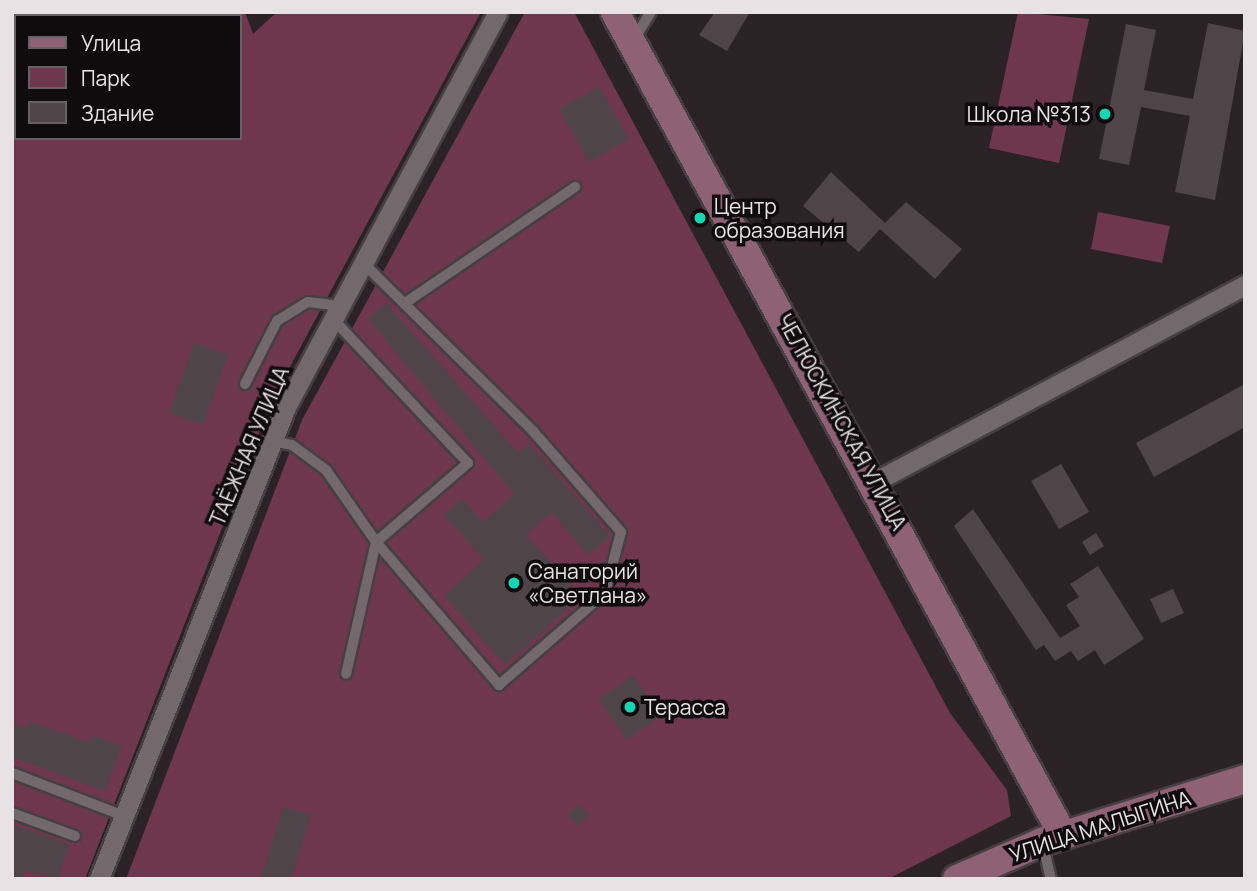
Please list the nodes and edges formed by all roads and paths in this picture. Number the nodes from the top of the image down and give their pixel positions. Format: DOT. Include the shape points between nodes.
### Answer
graph roads {
  1 [pos="498,12"];
  2 [pos="615,12"];
  3 [pos="651,12"];
  4 [pos="632,43"];
  5 [pos="575,187"];
  6 [pos="364,264"];
  7 [pos="1245,285"];
  8 [pos="405,303"];
  9 [pos="337,313"];
  10 [pos="245,384"];
  11 [pos="272,441"];
  12 [pos="876,481"];
  13 [pos="376,542"];
  14 [pos="346,674"];
  15 [pos="12,773"];
  16 [pos="1245,779"];
  17 [pos="12,813"];
  18 [pos="124,816"];
  19 [pos="75,836"];
  20 [pos="1053,839"];
  21 [pos="963,877"];
  22 [pos="99,879"];
  23 [pos="1051,879"];
  1 -- 6 [label="street, ТАЁЖНАЯ УЛИЦА"];
  2 -- 4 [label="street, ЧЕЛЮСКИНСКАЯ УЛИЦА"];
  3 -- 4 [label="lane"];
  4 -- 12 [label="street, ЧЕЛЮСКИНСКАЯ УЛИЦА"];
  5 -- 8 [label="lane"];
  6 -- 8 [label="lane"];
  6 -- 9 [label="street, ТАЁЖНАЯ УЛИЦА"];
  7 -- 12 [label="street"];
  8 -- 13 [label="lane" via="533,430 621,532 605,593 499,685"];
  9 -- 10 [label="lane" via="308,302 277,321"];
  9 -- 11 [label="street, ТАЁЖНАЯ УЛИЦА"];
  9 -- 13 [label="lane" via="468,463"];
  11 -- 13 [label="lane" via="292,445 326,470"];
  11 -- 18 [label="street, ТАЁЖНАЯ УЛИЦА"];
  12 -- 20 [label="street, ЧЕЛЮСКИНСКАЯ УЛИЦА"];
  13 -- 14 [label="lane"];
  15 -- 18 [label="lane"];
  16 -- 20 [label="street, УЛИЦА МАЛЫГИНА"];
  17 -- 19 [label="lane"];
  18 -- 22 [label="street, ТАЁЖНАЯ УЛИЦА"];
  20 -- 21 [label="street, УЛИЦА МАЛЫГИНА"];
  20 -- 23 [label="lane"];
}
